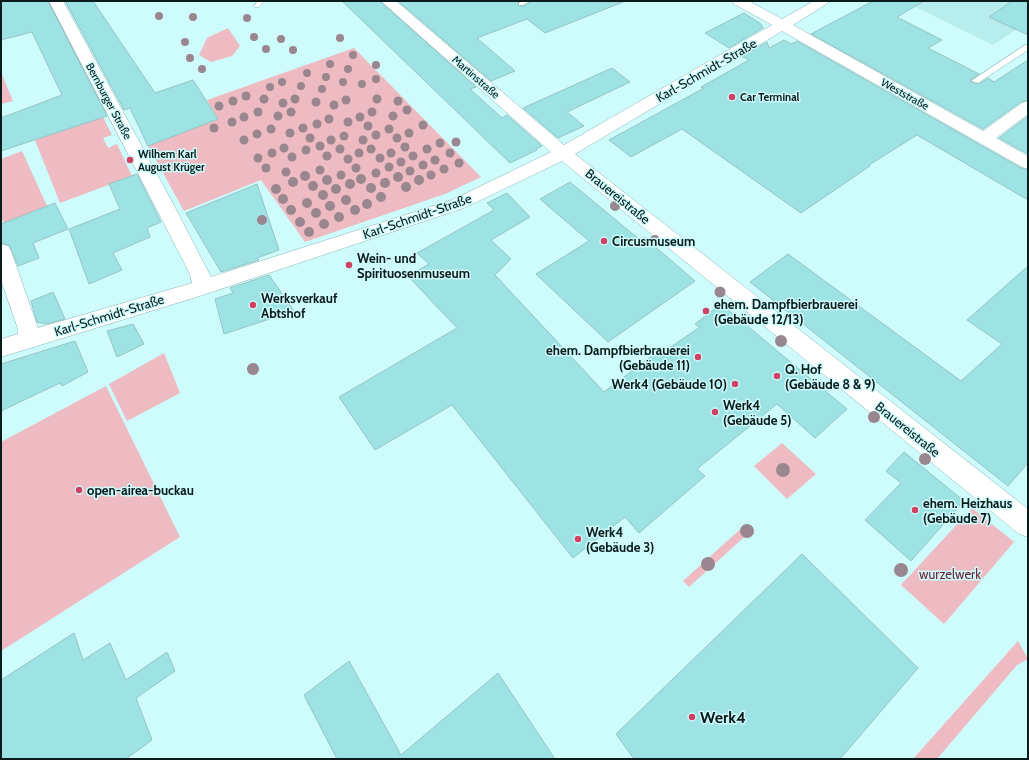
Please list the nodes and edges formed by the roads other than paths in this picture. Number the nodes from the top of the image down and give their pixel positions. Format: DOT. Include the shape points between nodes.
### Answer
graph roads {
  1 [pos="56,1"];
  2 [pos="388,1"];
  3 [pos="739,1"];
  4 [pos="824,1"];
  5 [pos="782,26"];
  6 [pos="1028,47"];
  7 [pos="975,81"];
  8 [pos="1028,106"];
  9 [pos="984,138"];
  10 [pos="563,153"];
  11 [pos="1028,163"];
  12 [pos="1,251"];
  13 [pos="203,287"];
  14 [pos="28,339"];
  15 [pos="1,348"];
  16 [pos="1028,525"];
  1 -- 13 [label="street, Bernburger Straße" via="169,213 200,274"];
  2 -- 10 [label="street, Martinstraße"];
  3 -- 5 [label="street, Weststraße"];
  4 -- 5 [label="street, Karl-Schmidt-Straße"];
  5 -- 9 [label="street, Weststraße"];
  5 -- 10 [label="street, Karl-Schmidt-Straße"];
  6 -- 7 [label="lane"];
  8 -- 9 [label="street"];
  9 -- 11 [label="street, Weststraße"];
  10 -- 13 [label="street, Karl-Schmidt-Straße" via="458,204"];
  10 -- 16 [label="street, Brauereistraße"];
  12 -- 14 [label="street" via="28,329"];
  13 -- 14 [label="street, Karl-Schmidt-Straße"];
  14 -- 15 [label="street, Karl-Schmidt-Straße"];
}
